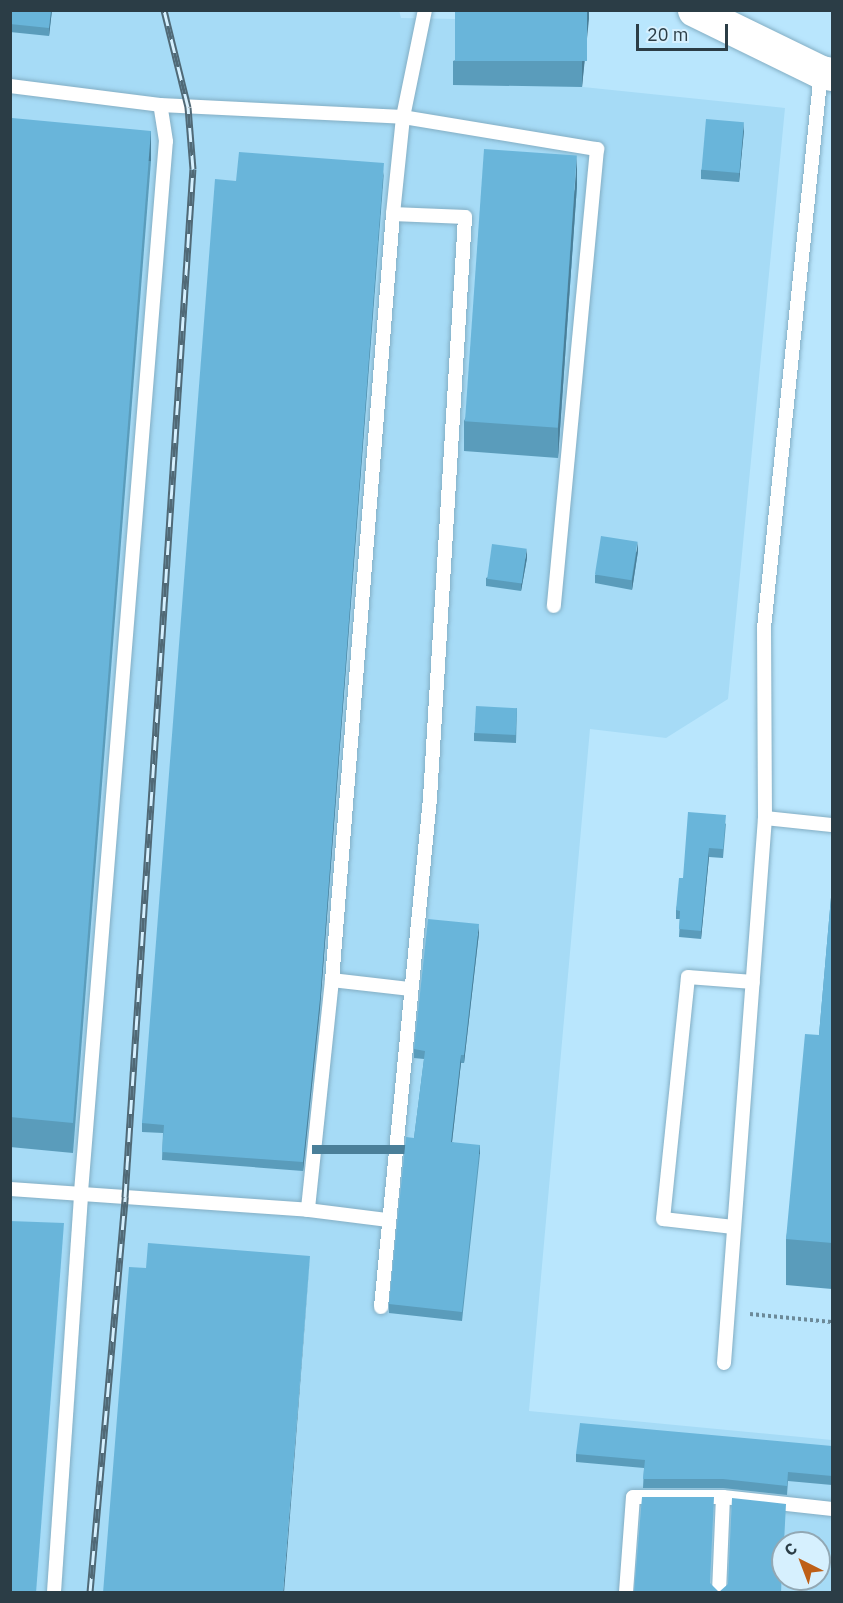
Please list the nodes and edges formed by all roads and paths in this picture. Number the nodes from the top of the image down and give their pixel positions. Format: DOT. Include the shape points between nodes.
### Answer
graph roads {
  1 [pos="425,10"];
  2 [pos="694,10"];
  3 [pos="827,73"];
  4 [pos="10,86"];
  5 [pos="160,105"];
  6 [pos="402,117"];
  7 [pos="393,214"];
  8 [pos="554,606"];
  9 [pos="765,818"];
  10 [pos="832,825"];
  11 [pos="332,980"];
  12 [pos="753,982"];
  13 [pos="410,989"];
  14 [pos="10,1189"];
  15 [pos="81,1192"];
  16 [pos="308,1210"];
  17 [pos="387,1220"];
  18 [pos="733,1227"];
  19 [pos="381,1307"];
  20 [pos="729,1311"];
  21 [pos="832,1322"];
  22 [pos="724,1363"];
  23 [pos="723,1497"];
  24 [pos="832,1509"];
  25 [pos="54,1593"];
  26 [pos="626,1593"];
  27 [pos="719,1593"];
  1 -- 6 [label="lane"];
  2 -- 3 [label="main road"];
  3 -- 9 [label="lane" via="764,628"];
  4 -- 5 [label="lane"];
  5 -- 6 [label="lane"];
  5 -- 15 [label="lane" via="166,141"];
  6 -- 7 [label="lane"];
  6 -- 8 [label="lane" via="597,149"];
  7 -- 11 [label="lane"];
  7 -- 13 [label="lane" via="465,217 430,798"];
  9 -- 10 [label="lane"];
  9 -- 12 [label="lane"];
  11 -- 13 [label="lane"];
  11 -- 16 [label="lane"];
  12 -- 18 [label="lane"];
  12 -- 18 [label="lane" via="688,977 663,1219"];
  13 -- 17 [label="lane"];
  14 -- 15 [label="lane"];
  15 -- 16 [label="lane"];
  15 -- 25 [label="lane"];
  16 -- 17 [label="lane"];
  17 -- 19 [label="lane"];
  18 -- 20 [label="lane"];
  20 -- 21 [label="path"];
  20 -- 22 [label="lane"];
  23 -- 24 [label="lane"];
  23 -- 26 [label="lane" via="633,1497"];
  23 -- 27 [label="lane"];
}
